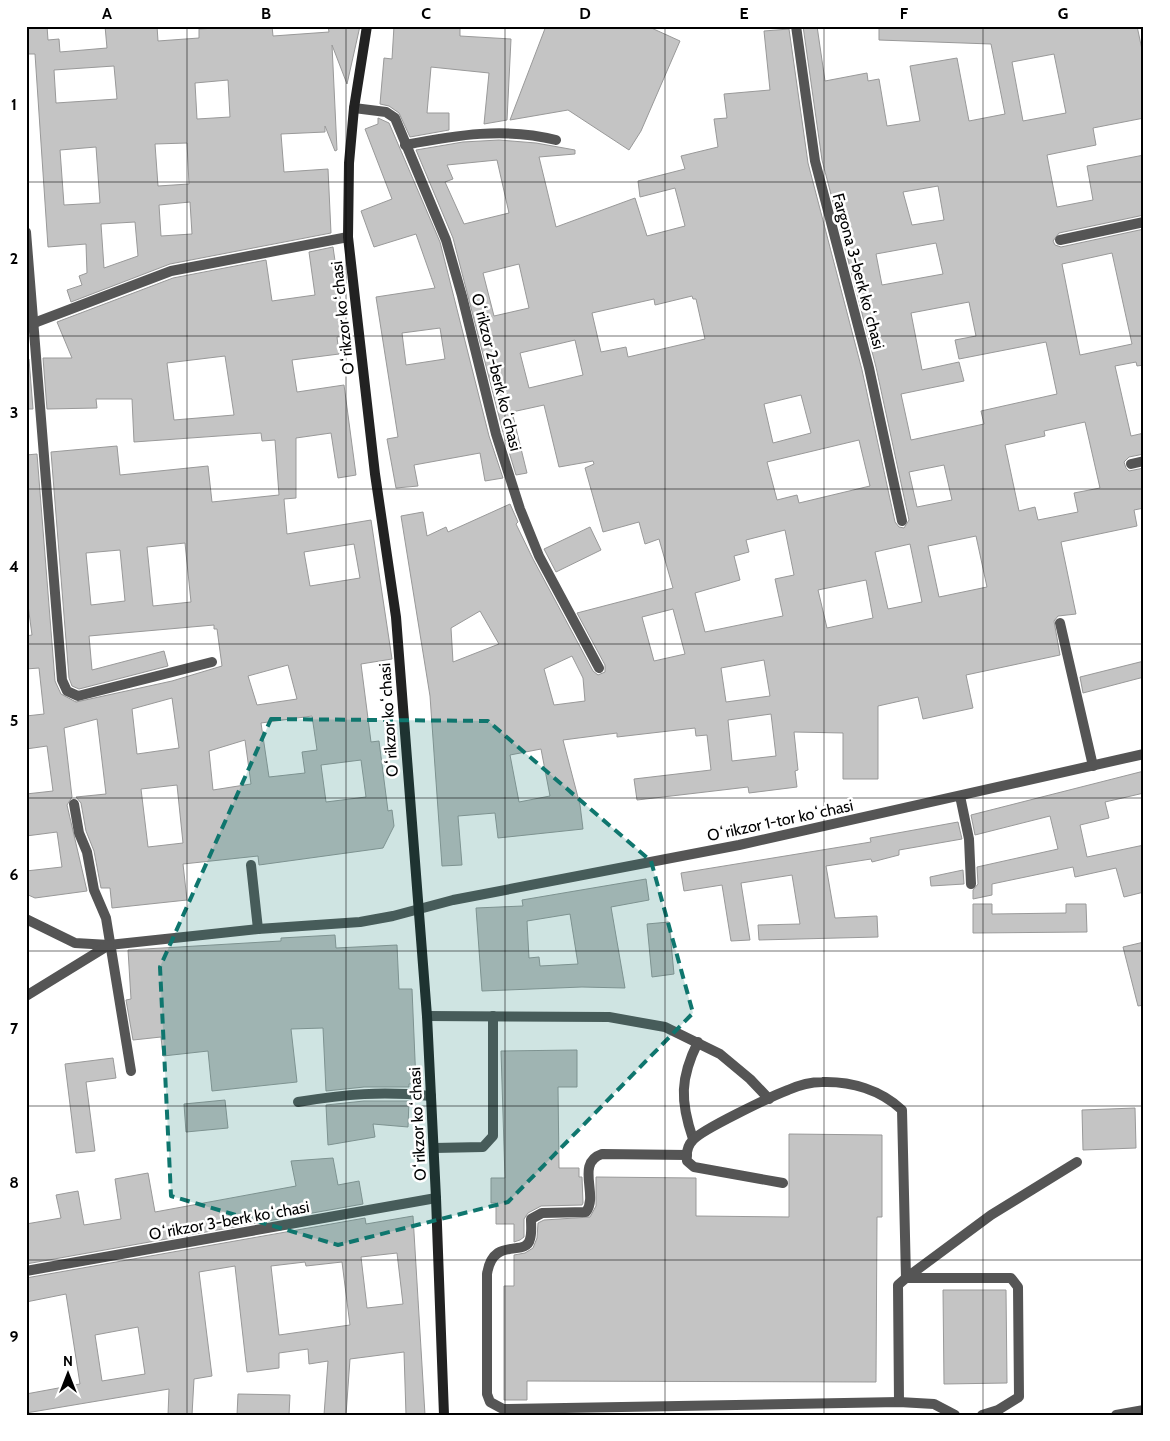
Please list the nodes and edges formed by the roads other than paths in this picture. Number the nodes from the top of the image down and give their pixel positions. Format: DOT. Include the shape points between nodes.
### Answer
graph roads {
  1 [pos="367,26"];
  2 [pos="796,26"];
  3 [pos="354,108"];
  4 [pos="556,140"];
  5 [pos="405,145"];
  6 [pos="1144,222"];
  7 [pos="26,232"];
  8 [pos="348,237"];
  9 [pos="1060,240"];
  10 [pos="34,324"];
  11 [pos="1144,461"];
  12 [pos="1130,464"];
  13 [pos="902,522"];
  14 [pos="1060,623"];
  15 [pos="212,662"];
  16 [pos="599,668"];
  17 [pos="1144,754"];
  18 [pos="1093,766"];
  19 [pos="960,796"];
  20 [pos="74,804"];
  21 [pos="251,865"];
  22 [pos="971,884"];
  23 [pos="420,908"];
  24 [pos="26,919"];
  25 [pos="258,929"];
  26 [pos="109,945"];
  27 [pos="26,996"];
  28 [pos="427,1016"];
  29 [pos="493,1016"];
  30 [pos="698,1042"];
  31 [pos="130,1071"];
  32 [pos="431,1096"];
  33 [pos="769,1099"];
  34 [pos="298,1102"];
  35 [pos="693,1139"];
  36 [pos="434,1148"];
  37 [pos="687,1155"];
  38 [pos="1077,1162"];
  39 [pos="783,1183"];
  40 [pos="436,1198"];
  41 [pos="26,1272"];
  42 [pos="906,1278"];
  43 [pos="899,1402"];
  44 [pos="1144,1410"];
  45 [pos="526,1411"];
  46 [pos="444,1415"];
  47 [pos="955,1415"];
  48 [pos="982,1415"];
  49 [pos="1116,1415"];
  1 -- 3 [label="main road, Oʻrikzor koʻchasi"];
  2 -- 13 [label="street, Fargona 3-berk koʻchasi" via="815,161 870,368"];
  3 -- 5 [label="street, Oʻrikzor 2-berk koʻchasi" via="386,112 395,118"];
  3 -- 8 [label="main road, Oʻrikzor koʻchasi"];
  4 -- 5 [label="street" via="489,132"];
  5 -- 16 [label="street, Oʻrikzor 2-berk koʻchasi" via="446,240 496,434 520,509 539,556"];
  6 -- 9 [label="street"];
  7 -- 10 [label="street"];
  8 -- 10 [label="street" via="171,271"];
  8 -- 23 [label="main road, Oʻrikzor koʻchasi" via="375,474 396,617"];
  10 -- 15 [label="street" via="62,680 67,691 78,696 90,695"];
  11 -- 12 [label="street"];
  14 -- 18 [label="street"];
  17 -- 18 [label="street, Oʻrikzor 1-tor koʻchasi"];
  18 -- 19 [label="street, Oʻrikzor 1-tor koʻchasi"];
  19 -- 22 [label="street" via="969,839"];
  19 -- 23 [label="street, Oʻrikzor 1-tor koʻchasi" via="739,845"];
  20 -- 26 [label="street" via="96,896 106,918"];
  21 -- 25 [label="street"];
  23 -- 25 [label="street, Oʻrikzor 1-tor koʻchasi" via="360,922"];
  23 -- 28 [label="main road, Oʻrikzor koʻchasi"];
  24 -- 26 [label="street, Oʻrikzor 1-tor koʻchasi" via="76,943"];
  25 -- 26 [label="street, Oʻrikzor 1-tor koʻchasi"];
  26 -- 27 [label="street"];
  26 -- 31 [label="street"];
  28 -- 29 [label="street"];
  28 -- 32 [label="main road, Oʻrikzor koʻchasi"];
  29 -- 30 [label="street" via="609,1017 666,1027"];
  29 -- 36 [label="street" via="493,1136 483,1147"];
  30 -- 33 [label="street" via="720,1054"];
  30 -- 35 [label="street" via="687,1063 682,1096"];
  32 -- 34 [label="street" via="362,1092"];
  32 -- 36 [label="main road, Oʻrikzor koʻchasi"];
  33 -- 35 [label="street"];
  33 -- 42 [label="street" via="789,1089 819,1082 846,1082 889,1098 902,1110"];
  35 -- 37 [label="street"];
  36 -- 40 [label="main road, Oʻrikzor koʻchasi"];
  37 -- 39 [label="street" via="687,1161 694,1167"];
  37 -- 45 [label="street" via="596,1156 589,1167 586,1212 538,1214 531,1219 528,1244 494,1254 489,1260 487,1394 495,1406"];
  38 -- 42 [label="street" via="991,1215"];
  40 -- 41 [label="street, Oʻrikzor 3-berk koʻchasi"];
  40 -- 46 [label="main road, Oʻrikzor koʻchasi"];
  42 -- 43 [label="street" via="898,1285"];
  42 -- 48 [label="street" via="1011,1278 1018,1287 1019,1397 998,1410"];
  43 -- 45 [label="street"];
  43 -- 47 [label="street" via="934,1404"];
  44 -- 49 [label="street"];
}
